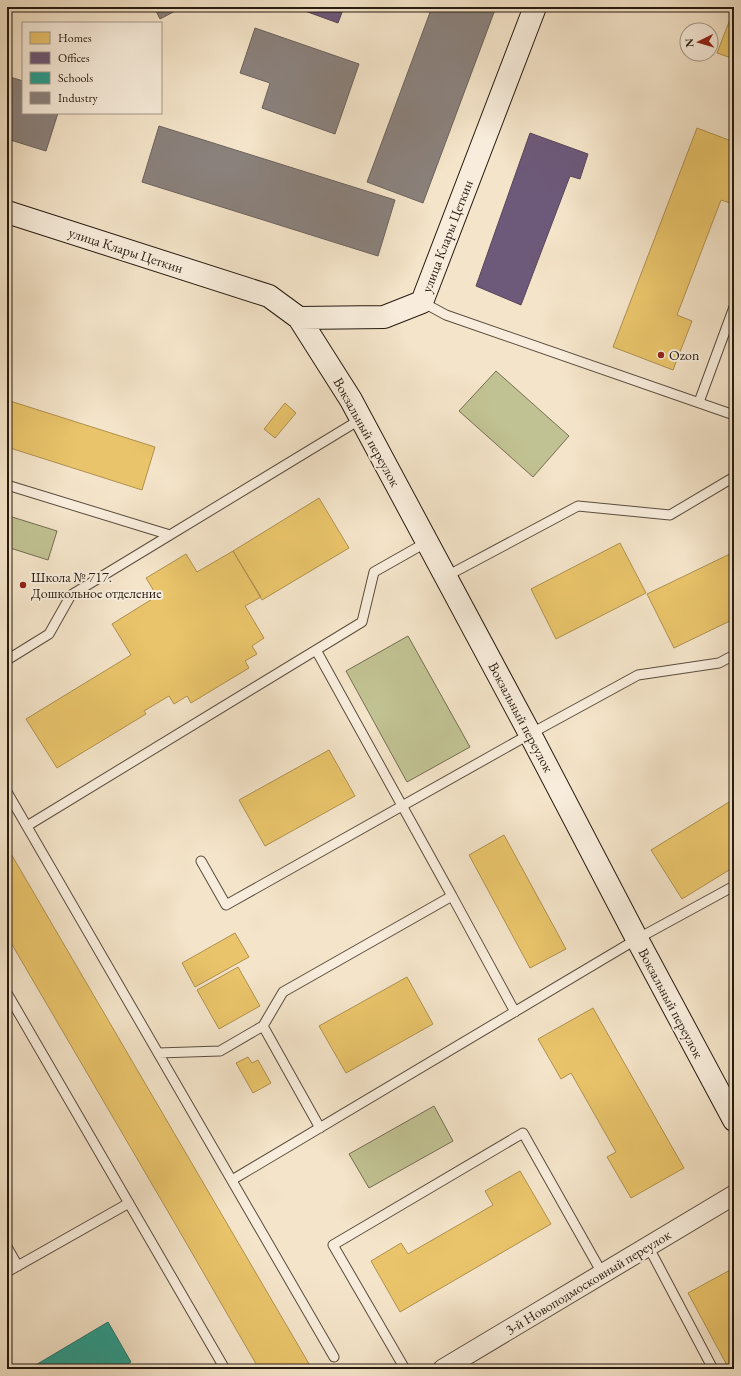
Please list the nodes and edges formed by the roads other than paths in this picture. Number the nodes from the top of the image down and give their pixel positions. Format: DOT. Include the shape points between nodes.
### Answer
graph roads {
  1 [pos="535,7"];
  2 [pos="7,212"];
  3 [pos="422,302"];
  4 [pos="734,307"];
  5 [pos="300,318"];
  6 [pos="699,402"];
  7 [pos="734,416"];
  8 [pos="362,420"];
  9 [pos="734,477"];
  10 [pos="7,485"];
  11 [pos="170,535"];
  12 [pos="427,542"];
  13 [pos="445,577"];
  14 [pos="316,650"];
  15 [pos="734,654"];
  16 [pos="7,660"];
  17 [pos="530,734"];
  18 [pos="7,792"];
  19 [pos="402,806"];
  20 [pos="27,826"];
  21 [pos="201,861"];
  22 [pos="734,886"];
  23 [pos="452,896"];
  24 [pos="637,939"];
  25 [pos="7,993"];
  26 [pos="515,1012"];
  27 [pos="263,1026"];
  28 [pos="158,1053"];
  29 [pos="734,1120"];
  30 [pos="320,1128"];
  31 [pos="232,1180"];
  32 [pos="734,1195"];
  33 [pos="129,1203"];
  34 [pos="648,1246"];
  35 [pos="7,1247"];
  36 [pos="18,1266"];
  37 [pos="7,1272"];
  38 [pos="602,1273"];
  39 [pos="334,1357"];
  40 [pos="225,1369"];
  41 [pos="405,1369"];
  42 [pos="443,1369"];
  43 [pos="713,1369"];
  1 -- 3 [label="street, улица Клары Цеткин"];
  2 -- 5 [label="street, улица Клары Цеткин" via="269,296"];
  3 -- 5 [label="street, улица Клары Цеткин" via="384,317"];
  3 -- 6 [label="lane" via="446,315"];
  4 -- 6 [label="lane"];
  5 -- 8 [label="street, Вокзальный переулок"];
  6 -- 7 [label="lane"];
  8 -- 11 [label="lane"];
  8 -- 12 [label="street, Вокзальный переулок"];
  9 -- 13 [label="lane" via="670,515 578,506"];
  10 -- 11 [label="lane"];
  11 -- 16 [label="lane" via="71,595 49,634"];
  12 -- 13 [label="street, Вокзальный переулок"];
  12 -- 14 [label="lane" via="374,572 362,622"];
  13 -- 17 [label="street, Вокзальный переулок"];
  14 -- 19 [label="lane"];
  14 -- 20 [label="lane"];
  15 -- 17 [label="lane" via="719,663 638,675"];
  17 -- 19 [label="lane"];
  17 -- 24 [label="street, Вокзальный переулок"];
  18 -- 20 [label="lane"];
  19 -- 21 [label="lane" via="226,905"];
  19 -- 23 [label="lane"];
  20 -- 28 [label="lane"];
  22 -- 24 [label="lane"];
  23 -- 26 [label="lane"];
  23 -- 27 [label="lane" via="283,992"];
  24 -- 26 [label="lane"];
  24 -- 29 [label="street, Вокзальный переулок"];
  25 -- 33 [label="lane"];
  26 -- 30 [label="lane"];
  27 -- 28 [label="lane" via="220,1051"];
  27 -- 30 [label="lane"];
  28 -- 31 [label="lane"];
  30 -- 31 [label="lane"];
  31 -- 39 [label="lane"];
  32 -- 34 [label="street, 3-й Новоподмосковный переулок"];
  33 -- 36 [label="lane"];
  33 -- 40 [label="lane"];
  34 -- 38 [label="street, 3-й Новоподмосковный переулок"];
  34 -- 43 [label="lane"];
  35 -- 36 [label="lane"];
  36 -- 37 [label="lane"];
  38 -- 41 [label="lane" via="522,1133 333,1244"];
  38 -- 42 [label="street, 3-й Новоподмосковный переулок"];
}
